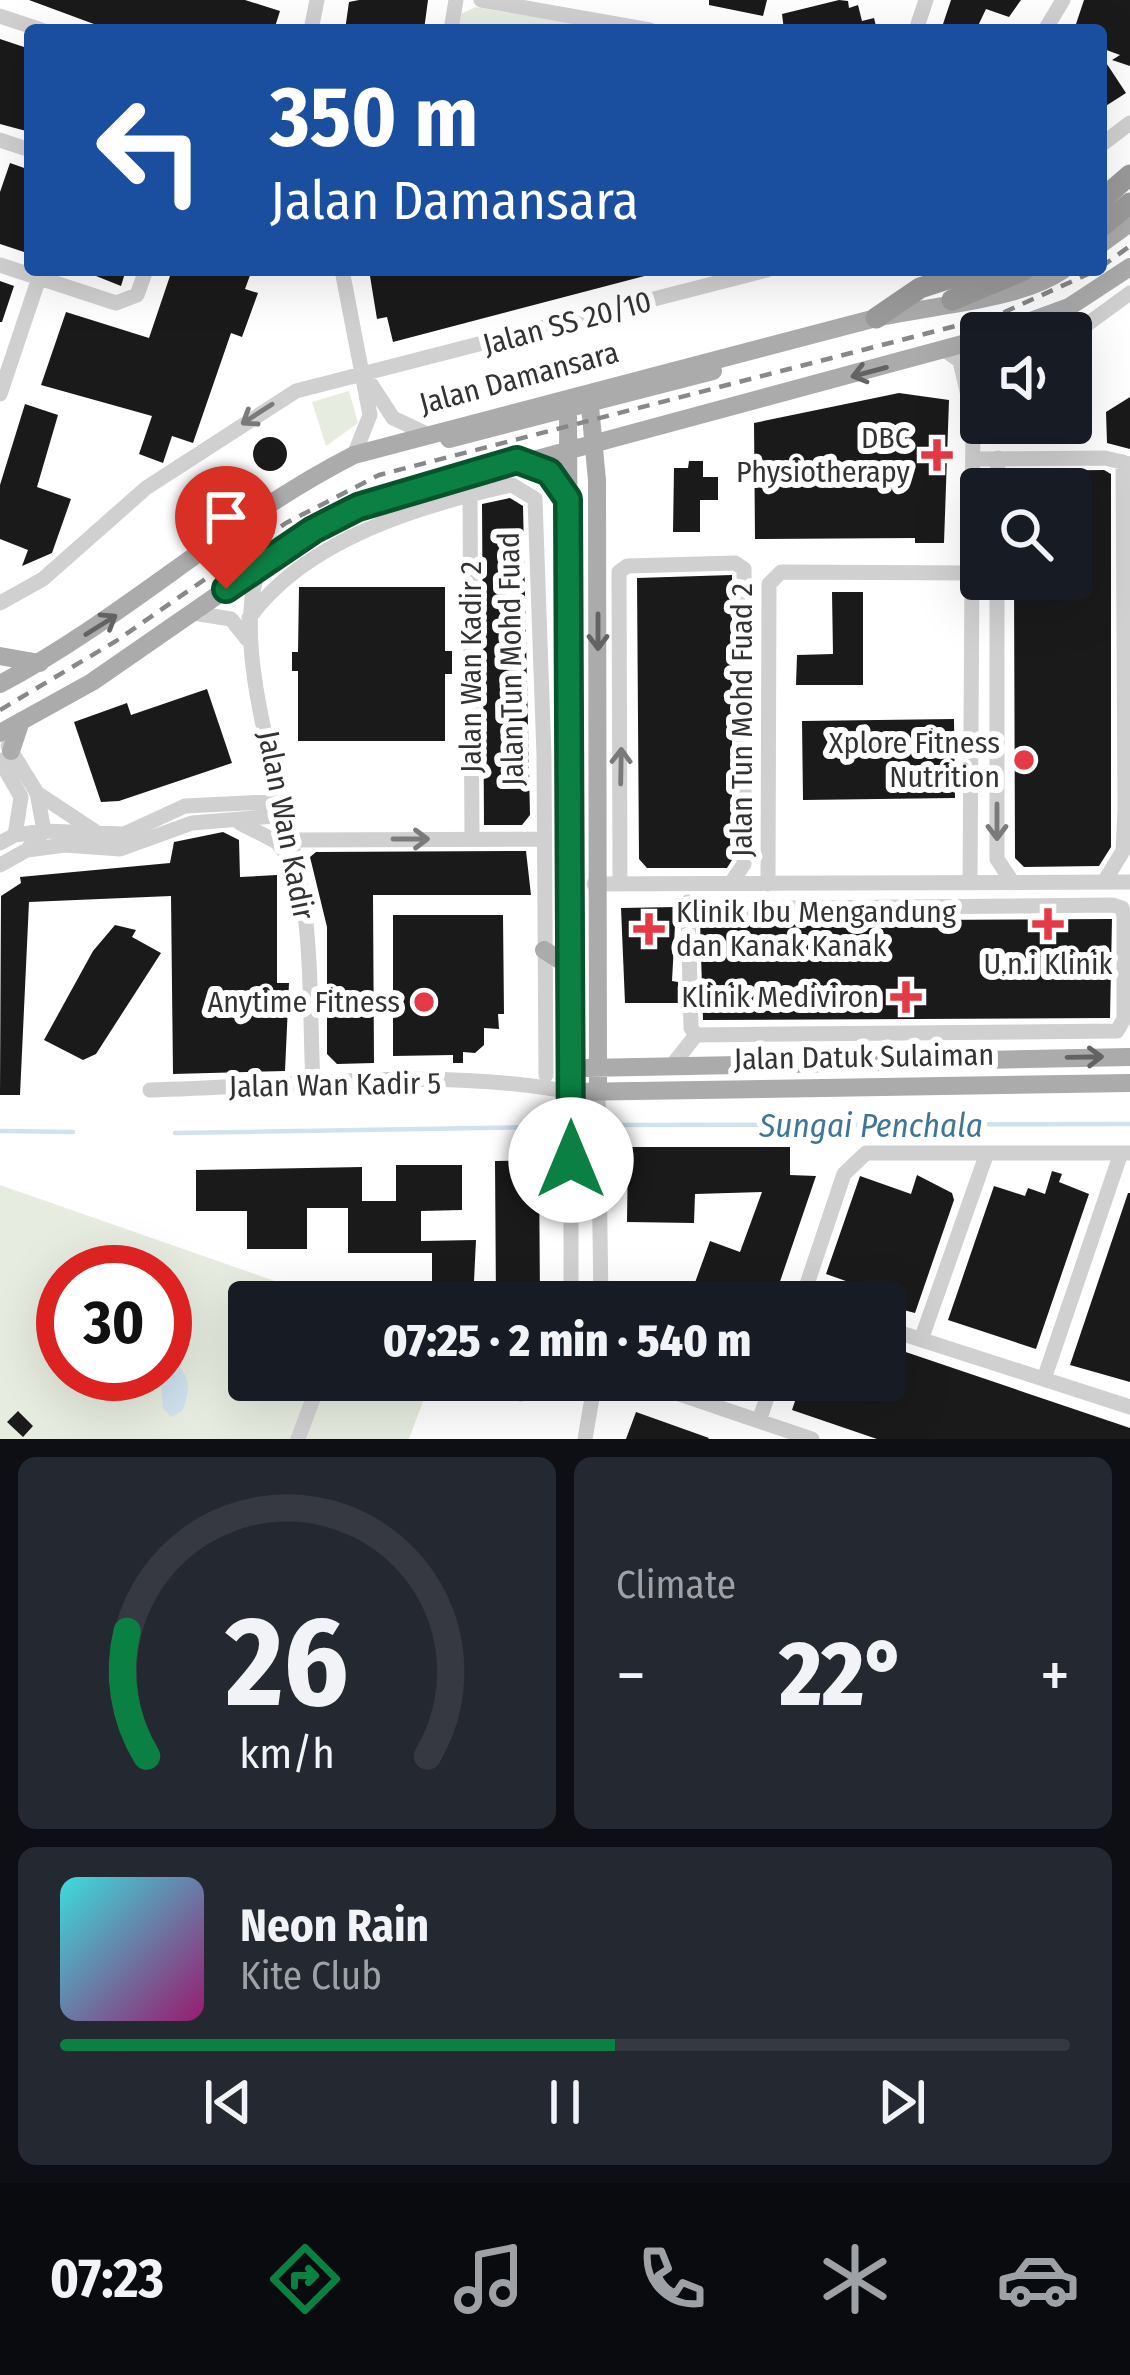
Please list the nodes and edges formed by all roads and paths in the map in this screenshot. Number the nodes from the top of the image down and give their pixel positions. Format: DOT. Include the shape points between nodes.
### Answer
graph roads {
  1 [pos="481,0"];
  2 [pos="616,24"];
  3 [pos="1130,175"];
  4 [pos="1107,195"];
  5 [pos="1130,267"];
  6 [pos="33,276"];
  7 [pos="144,276"];
  8 [pos="343,276"];
  9 [pos="727,276"];
  10 [pos="957,276"];
  11 [pos="1010,276"];
  12 [pos="1047,276"];
  13 [pos="39,278"];
  14 [pos="1130,293"];
  15 [pos="952,300"];
  16 [pos="1055,312"];
  17 [pos="876,318"];
  18 [pos="1092,320"];
  19 [pos="960,346"];
  20 [pos="761,351"];
  21 [pos="946,351"];
  22 [pos="960,361"];
  23 [pos="366,376"];
  24 [pos="0,394"];
  25 [pos="590,406"];
  26 [pos="568,411"];
  27 [pos="648,432"];
  28 [pos="425,433"];
  29 [pos="595,440"];
  30 [pos="974,444"];
  31 [pos="569,446"];
  32 [pos="354,455"];
  33 [pos="998,458"];
  34 [pos="974,459"];
  35 [pos="517,460"];
  36 [pos="1127,463"];
  37 [pos="974,468"];
  38 [pos="998,468"];
  39 [pos="597,480"];
  40 [pos="470,494"];
  41 [pos="568,499"];
  42 [pos="260,566"];
  43 [pos="960,572"];
  44 [pos="597,582"];
  45 [pos="618,583"];
  46 [pos="970,600"];
  47 [pos="997,600"];
  48 [pos="0,603"];
  49 [pos="193,613"];
  50 [pos="249,618"];
  51 [pos="247,639"];
  52 [pos="0,656"];
  53 [pos="970,660"];
  54 [pos="997,661"];
  55 [pos="40,663"];
  56 [pos="0,684"];
  57 [pos="768,687"];
  58 [pos="742,688"];
  59 [pos="24,718"];
  60 [pos="0,733"];
  61 [pos="570,736"];
  62 [pos="743,754"];
  63 [pos="768,754"];
  64 [pos="544,756"];
  65 [pos="3,759"];
  66 [pos="278,773"];
  67 [pos="37,793"];
  68 [pos="247,804"];
  69 [pos="286,808"];
  70 [pos="1128,813"];
  71 [pos="237,821"];
  72 [pos="44,831"];
  73 [pos="101,836"];
  74 [pos="8,839"];
  75 [pos="472,839"];
  76 [pos="544,839"];
  77 [pos="294,840"];
  78 [pos="27,850"];
  79 [pos="0,865"];
  80 [pos="299,872"];
  81 [pos="1130,881"];
  82 [pos="1104,882"];
  83 [pos="620,883"];
  84 [pos="731,883"];
  85 [pos="970,883"];
  86 [pos="1013,883"];
  87 [pos="594,884"];
  88 [pos="687,884"];
  89 [pos="768,884"];
  90 [pos="689,909"];
  91 [pos="544,950"];
  92 [pos="572,962"];
  93 [pos="983,1031"];
  94 [pos="598,1034"];
  95 [pos="696,1034"];
  96 [pos="1130,1057"];
  97 [pos="1014,1058"];
  98 [pos="674,1064"];
  99 [pos="639,1065"];
  100 [pos="598,1066"];
  101 [pos="570,1070"];
  102 [pos="546,1075"];
  103 [pos="519,1082"];
  104 [pos="1130,1083"];
  105 [pos="313,1084"];
  106 [pos="150,1090"];
  107 [pos="571,1092"];
  108 [pos="598,1092"];
  109 [pos="987,1153"];
  110 [pos="1126,1153"];
  111 [pos="600,1261"];
  112 [pos="571,1275"];
  113 [pos="571,1281"];
  114 [pos="600,1281"];
  115 [pos="809,1281"];
  116 [pos="906,1335"];
  117 [pos="921,1340"];
  118 [pos="1044,1379"];
  119 [pos="312,1401"];
  120 [pos="588,1401"];
  121 [pos="700,1401"];
  122 [pos="766,1401"];
  123 [pos="1130,1407"];
  124 [pos="759,1421"];
  125 [pos="298,1439"];
  126 [pos="585,1439"];
  127 [pos="812,1439"];
  1 -- 2 [label="street"];
  3 -- 4 [label="highway"];
  5 -- 16 [label="main road"];
  6 -- 13 [label="street"];
  7 -- 13 [label="street" via="137,295 116,303"];
  8 -- 23 [label="street"];
  9 -- 23 [label="street, Jalan SS 20/10"];
  10 -- 17 [label="highway" via="920,288"];
  11 -- 15 [label="highway"];
  12 -- 15 [label="main road, Jalan Damansara" via="982,301"];
  13 -- 24 [label="street"];
  14 -- 18 [label="street"];
  15 -- 17 [label="main road, Jalan Damansara"];
  17 -- 20 [label="main road, Jalan Damansara"];
  19 -- 21 [label="main road"];
  20 -- 25 [label="main road"];
  20 -- 28 [label="main road, Jalan Damansara"];
  21 -- 22 [label="street"];
  21 -- 27 [label="main road, one-way"];
  23 -- 28 [label="street" via="393,418"];
  23 -- 32 [label="street" via="370,415"];
  23 -- 48 [label="street, Jalan SS 20/10, one-way" via="296,391 269,406 146,488 43,579"];
  25 -- 26 [label="main road"];
  25 -- 29 [label="main road"];
  26 -- 31 [label="main road, Jalan Tun Mohd Fuad"];
  26 -- 32 [label="main road"];
  27 -- 29 [label="main road"];
  27 -- 39 [label="main road" via="610,449"];
  28 -- 32 [label="main road, Jalan Damansara"];
  29 -- 31 [label="main road"];
  29 -- 39 [label="main road"];
  30 -- 34 [label="street"];
  31 -- 35 [label="main road"];
  31 -- 41 [label="main road, Jalan Tun Mohd Fuad"];
  55 -- 32 [label="main road, Jalan Damansara, one-way" via="298,484"];
  33 -- 34 [label="street"];
  33 -- 36 [label="street"];
  33 -- 38 [label="street"];
  34 -- 37 [label="street"];
  35 -- 41 [label="main road" via="549,472"];
  35 -- 42 [label="main road" via="358,507"];
  36 -- 70 [label="street"];
  39 -- 44 [label="main road"];
  40 -- 50 [label="street, Jalan Tun Mohd Fuad" via="370,528 269,590"];
  40 -- 64 [label="street, Jalan Tun Mohd Fuad" via="512,485 539,507"];
  40 -- 75 [label="street, Jalan Wan Kadir 2"];
  41 -- 61 [label="main road, Jalan Tun Mohd Fuad"];
  42 -- 49 [label="main road"];
  42 -- 50 [label="street, Jalan Wan Kadir"];
  43 -- 57 [label="street, Jalan Tun Mohd Fuad 2" via="781,572 769,584"];
  44 -- 45 [label="street, Jalan Tun Mohd Fuad 2"];
  44 -- 87 [label="main road, one-way"];
  45 -- 58 [label="street, Jalan Tun Mohd Fuad 2" via="627,566 741,564"];
  83 -- 45 [label="street, one-way"];
  46 -- 53 [label="street"];
  47 -- 54 [label="street"];
  49 -- 51 [label="street" via="231,619"];
  49 -- 59 [label="main road"];
  50 -- 51 [label="street, Jalan Wan Kadir"];
  51 -- 66 [label="street, Jalan Wan Kadir"];
  52 -- 55 [label="main road"];
  53 -- 54 [label="street"];
  53 -- 85 [label="street"];
  54 -- 86 [label="street, one-way" via="997,860"];
  55 -- 56 [label="main road, Jalan Damansara"];
  57 -- 58 [label="street"];
  57 -- 63 [label="street, Jalan Tun Mohd Fuad 2"];
  58 -- 62 [label="street, Jalan Tun Mohd Fuad 2"];
  59 -- 60 [label="main road"];
  59 -- 65 [label="main road"];
  60 -- 65 [label="street"];
  61 -- 64 [label="street"];
  61 -- 92 [label="main road, Jalan Tun Mohd Fuad"];
  62 -- 63 [label="street"];
  62 -- 84 [label="street, Jalan Tun Mohd Fuad 2" via="744,864"];
  63 -- 89 [label="street, Jalan Tun Mohd Fuad 2"];
  64 -- 76 [label="street, Jalan Tun Mohd Fuad"];
  65 -- 67 [label="street"];
  65 -- 74 [label="street" via="21,797"];
  66 -- 68 [label="street"];
  66 -- 69 [label="street, Jalan Wan Kadir"];
  67 -- 72 [label="street"];
  67 -- 73 [label="street"];
  68 -- 69 [label="street"];
  68 -- 73 [label="street" via="185,806 136,830"];
  69 -- 71 [label="street"];
  69 -- 77 [label="street, Jalan Wan Kadir"];
  70 -- 82 [label="street" via="1123,851"];
  71 -- 78 [label="street" via="192,823 121,849"];
  71 -- 80 [label="street" via="277,842"];
  72 -- 73 [label="street"];
  72 -- 74 [label="street"];
  72 -- 78 [label="street"];
  75 -- 76 [label="street"];
  77 -- 75 [label="street, one-way"];
  76 -- 91 [label="street, Jalan Tun Mohd Fuad"];
  77 -- 80 [label="street, Jalan Wan Kadir"];
  78 -- 79 [label="street"];
  80 -- 105 [label="street, Jalan Wan Kadir"];
  81 -- 82 [label="street"];
  82 -- 86 [label="street"];
  83 -- 87 [label="street"];
  83 -- 88 [label="street"];
  84 -- 88 [label="street"];
  84 -- 89 [label="street"];
  85 -- 86 [label="street"];
  85 -- 89 [label="street"];
  87 -- 92 [label="main road" via="581,902"];
  87 -- 94 [label="main road"];
  88 -- 90 [label="street"];
  90 -- 93 [label="street" via="1122,908 1123,1027"];
  90 -- 95 [label="street"];
  91 -- 92 [label="main road"];
  91 -- 102 [label="street, Jalan Tun Mohd Fuad"];
  92 -- 101 [label="main road, Jalan Tun Mohd Fuad"];
  93 -- 95 [label="street"];
  93 -- 97 [label="street"];
  94 -- 99 [label="main road" via="614,1056"];
  94 -- 100 [label="main road"];
  95 -- 98 [label="street"];
  97 -- 96 [label="main road, Jalan Datuk Sulaiman, one-way"];
  97 -- 98 [label="main road, Jalan Datuk Sulaiman"];
  98 -- 99 [label="main road, Jalan Datuk Sulaiman"];
  99 -- 100 [label="main road, Jalan Datuk Sulaiman"];
  100 -- 101 [label="main road, Jalan Datuk Sulaiman"];
  100 -- 108 [label="main road"];
  101 -- 102 [label="street, Jalan Wan Kadir 5"];
  101 -- 107 [label="main road, Jalan Tun Mohd Fuad"];
  102 -- 103 [label="street, Jalan Wan Kadir 5"];
  103 -- 105 [label="street, Jalan Wan Kadir 5"];
  103 -- 107 [label="street, Jalan Wan Kadir 5"];
  104 -- 108 [label="main road, Jalan Datuk Sulaiman"];
  105 -- 106 [label="street, Jalan Wan Kadir 5"];
  107 -- 108 [label="main road, Jalan Datuk Sulaiman"];
  107 -- 112 [label="street, Jalan Tun Mohd Fuad"];
  108 -- 111 [label="street"];
  109 -- 110 [label="street"];
  109 -- 115 [label="street" via="866,1153 854,1160"];
  109 -- 117 [label="street"];
  110 -- 118 [label="street"];
  111 -- 112 [label="street" via="583,1277"];
  111 -- 114 [label="street"];
  112 -- 113 [label="street, Jalan Tun Mohd Fuad"];
  116 -- 117 [label="street"];
  117 -- 118 [label="street"];
  118 -- 123 [label="street"];
  119 -- 125 [label="street"];
  120 -- 126 [label="street"];
  121 -- 124 [label="street"];
  122 -- 124 [label="street"];
  124 -- 127 [label="street"];
}
